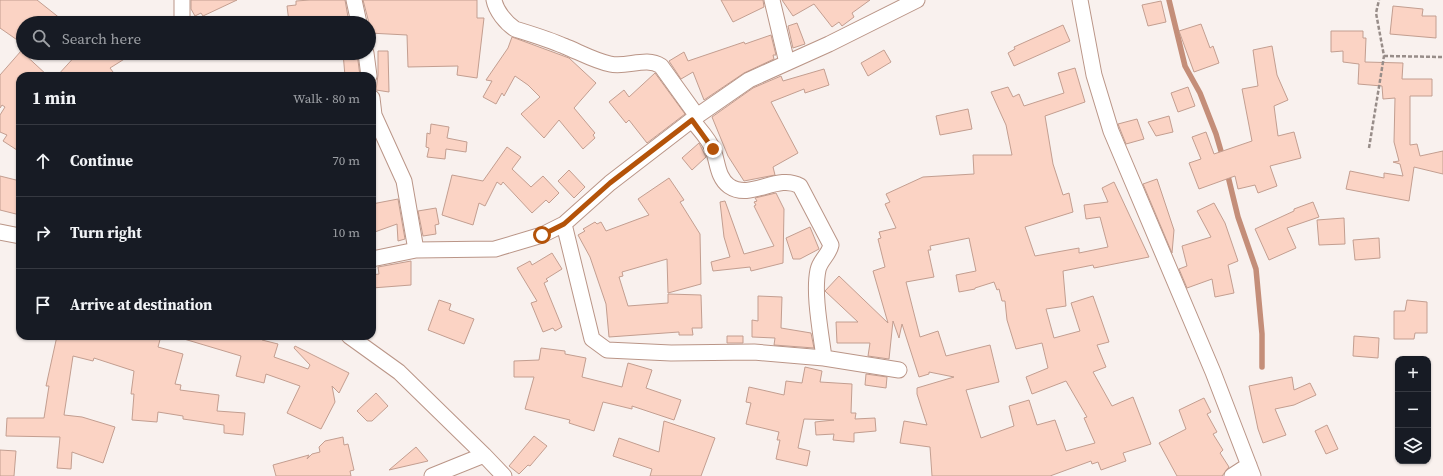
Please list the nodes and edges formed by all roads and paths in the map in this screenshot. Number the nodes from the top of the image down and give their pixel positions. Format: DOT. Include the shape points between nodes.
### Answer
graph roads {
  1 [pos="182,0"];
  2 [pos="354,0"];
  3 [pos="494,0"];
  4 [pos="772,0"];
  5 [pos="917,0"];
  6 [pos="1080,0"];
  7 [pos="1379,0"];
  8 [pos="182,16"];
  9 [pos="357,16"];
  10 [pos="1384,56"];
  11 [pos="1443,57"];
  12 [pos="367,60"];
  13 [pos="787,63"];
  14 [pos="368,72"];
  15 [pos="695,118"];
  16 [pos="376,119"];
  17 [pos="1369,148"];
  18 [pos="564,224"];
  19 [pos="0,232"];
  20 [pos="16,235"];
  21 [pos="416,250"];
  22 [pos="376,258"];
  23 [pos="355,340"];
  24 [pos="824,358"];
  25 [pos="899,370"];
  26 [pos="484,455"];
  27 [pos="1251,470"];
  28 [pos="432,476"];
  29 [pos="504,476"];
  30 [pos="1232,476"];
  1 -- 8 [label="street"];
  2 -- 9 [label="street"];
  3 -- 15 [label="street" via="508,25 515,29 608,64 649,62 661,66"];
  4 -- 13 [label="street"];
  5 -- 13 [label="street"];
  6 -- 27 [label="street" via="1094,75 1111,132 1213,372"];
  7 -- 10 [label="path" via="1376,13"];
  10 -- 11 [label="path"];
  10 -- 17 [label="path"];
  12 -- 14 [label="street"];
  13 -- 15 [label="street" via="749,80"];
  15 -- 18 [label="street" via="610,183"];
  15 -- 24 [label="street" via="713,149 719,173 729,186 744,191 784,181 800,186 831,245 830,252 818,270"];
  16 -- 21 [label="street" via="404,181"];
  18 -- 21 [label="street" via="542,235 495,249"];
  18 -- 24 [label="street" via="592,339 607,350 671,353 754,352"];
  19 -- 20 [label="street"];
  21 -- 22 [label="street"];
  23 -- 26 [label="street" via="399,372"];
  24 -- 25 [label="street"];
  26 -- 28 [label="street"];
  26 -- 29 [label="street"];
  27 -- 30 [label="street"];
}
